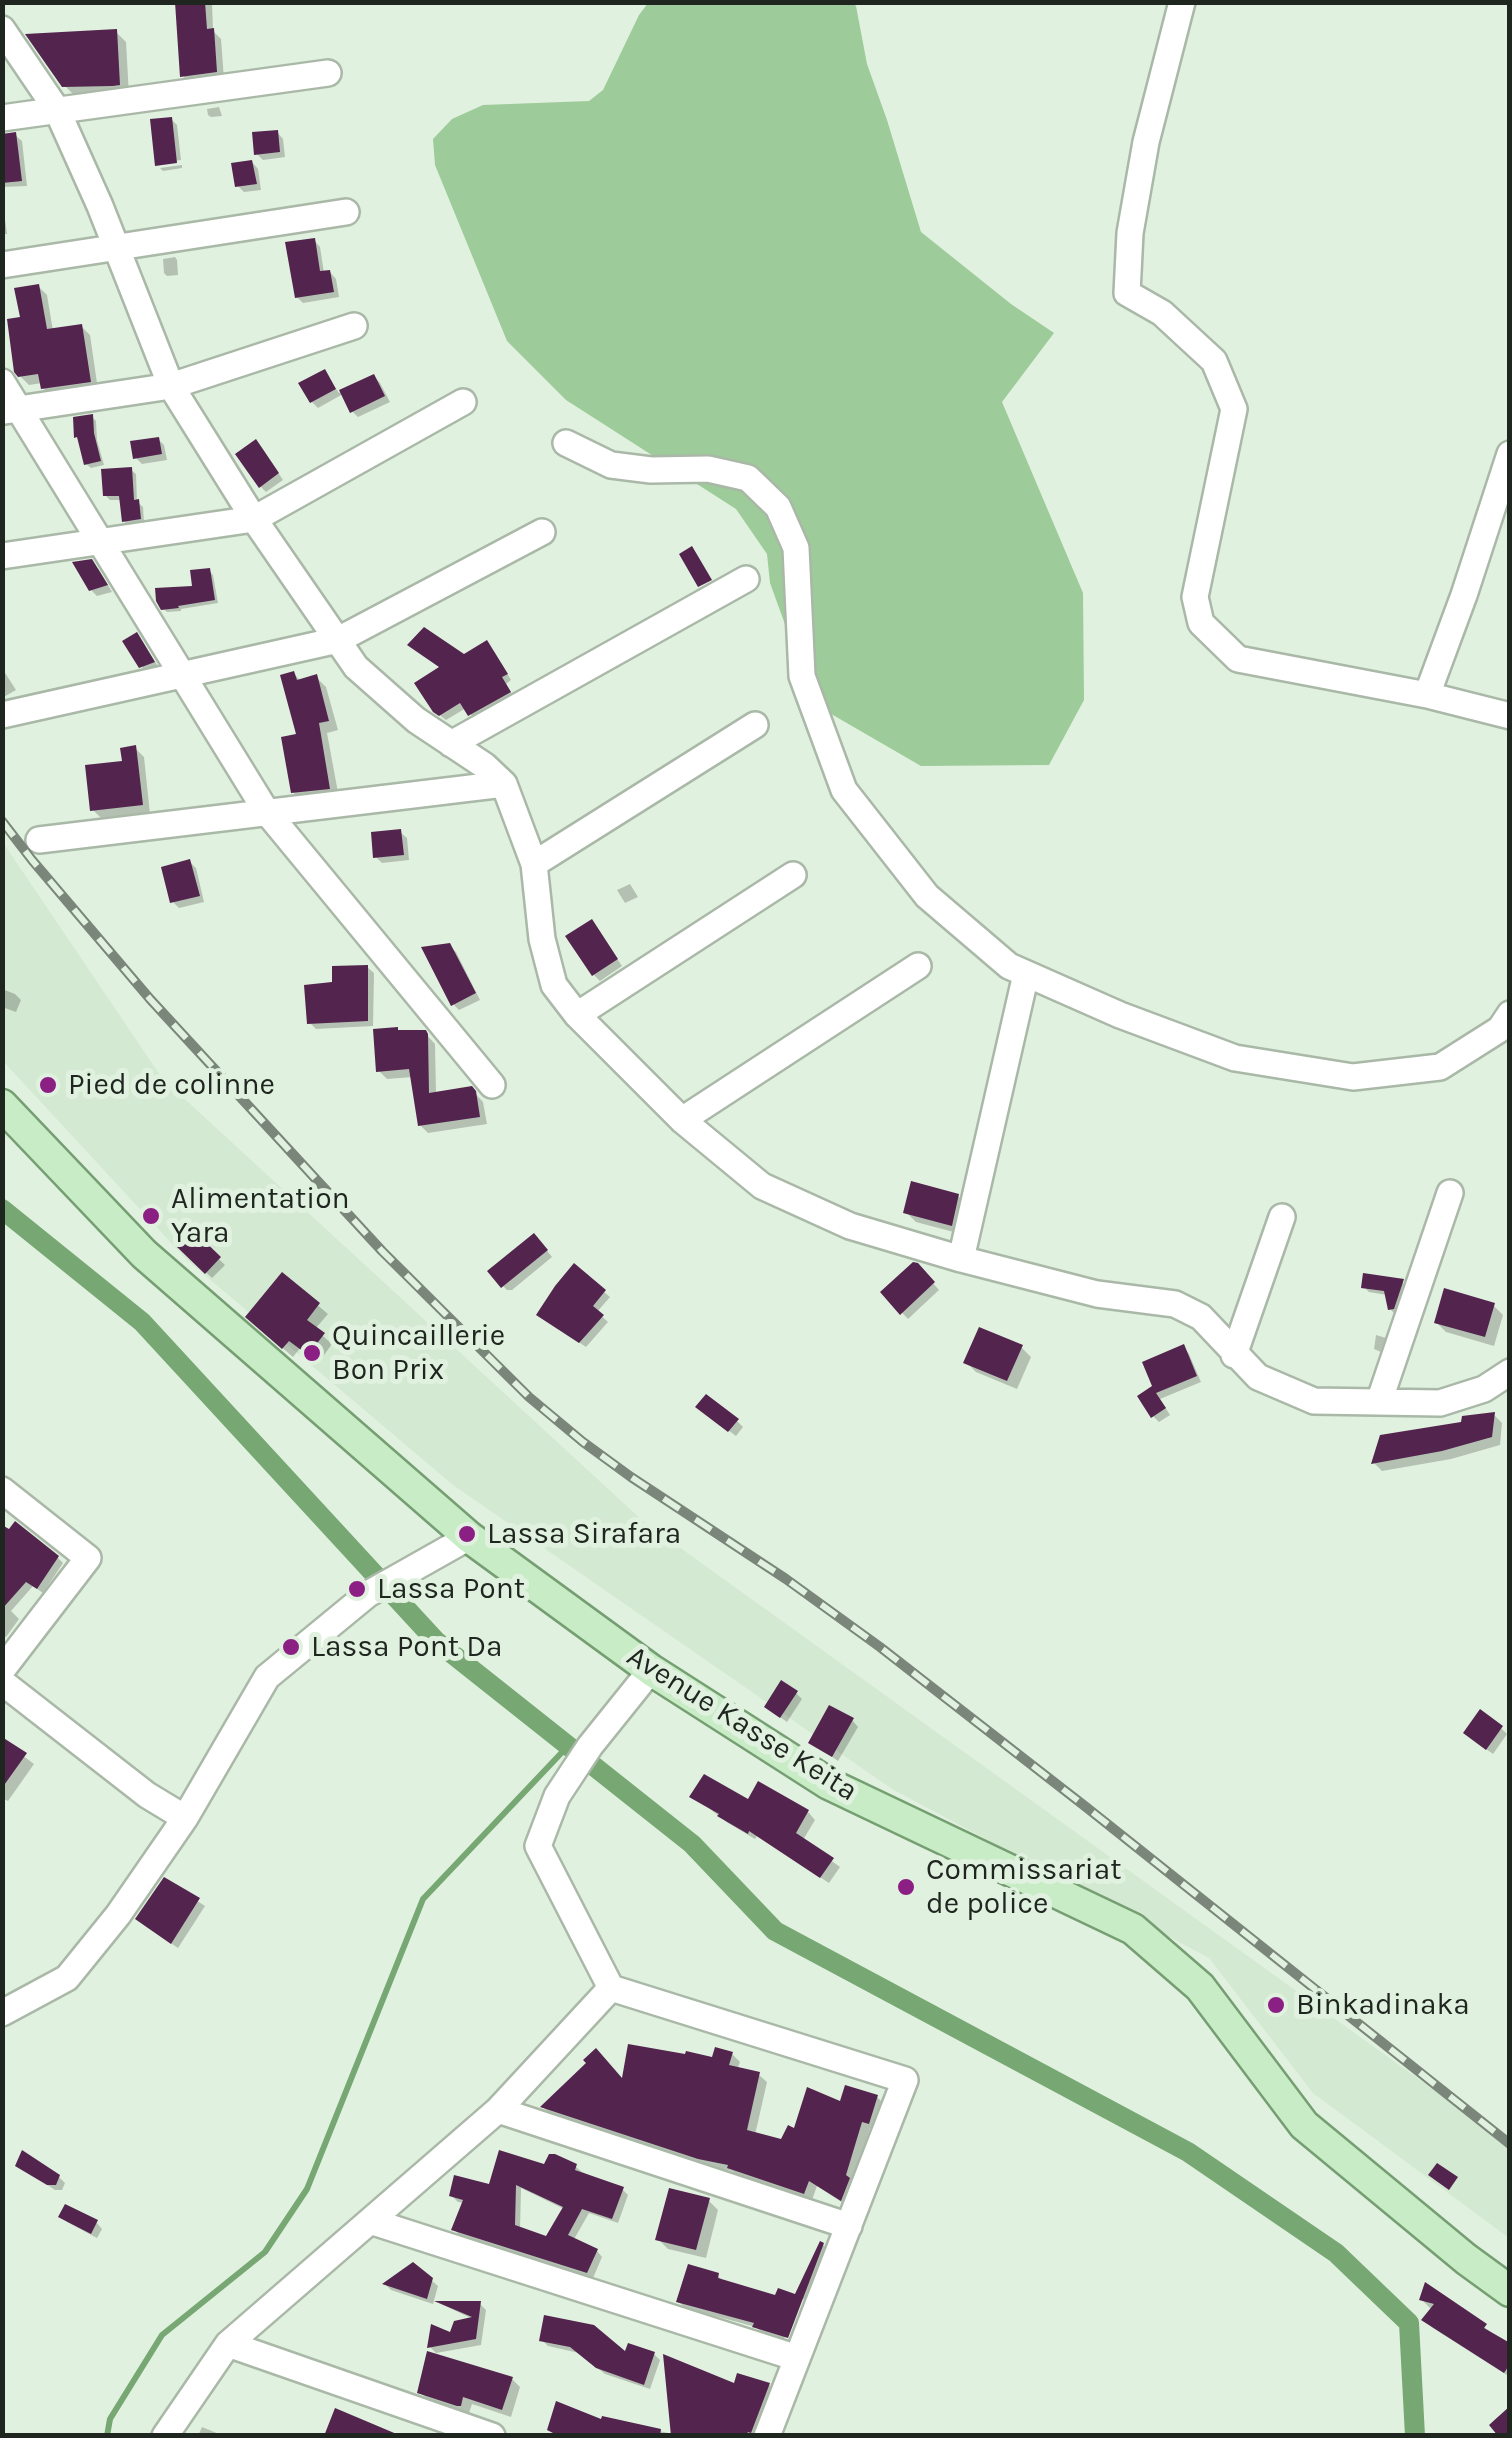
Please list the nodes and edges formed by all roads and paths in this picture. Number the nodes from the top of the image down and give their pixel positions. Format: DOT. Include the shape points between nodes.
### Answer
graph roads {
  1 [pos="1182,2"];
  2 [pos="2,29"];
  3 [pos="328,72"];
  4 [pos="57,110"];
  5 [pos="2,118"];
  6 [pos="346,212"];
  7 [pos="116,248"];
  8 [pos="2,265"];
  9 [pos="354,326"];
  10 [pos="2,382"];
  11 [pos="171,386"];
  12 [pos="462,402"];
  13 [pos="11,410"];
  14 [pos="566,444"];
  15 [pos="1510,454"];
  16 [pos="254,519"];
  17 [pos="542,532"];
  18 [pos="101,542"];
  19 [pos="2,556"];
  20 [pos="746,580"];
  21 [pos="338,640"];
  22 [pos="184,675"];
  23 [pos="1427,695"];
  24 [pos="2,715"];
  25 [pos="1510,716"];
  26 [pos="754,725"];
  27 [pos="452,744"];
  28 [pos="504,784"];
  29 [pos="266,811"];
  30 [pos="40,840"];
  31 [pos="534,864"];
  32 [pos="793,875"];
  33 [pos="918,966"];
  34 [pos="1026,974"];
  35 [pos="577,1014"];
  36 [pos="1510,1014"];
  37 [pos="492,1085"];
  38 [pos="2,1105"];
  39 [pos="682,1120"];
  40 [pos="1450,1193"];
  41 [pos="1282,1217"];
  42 [pos="961,1259"];
  43 [pos="1234,1355"];
  44 [pos="1510,1372"];
  45 [pos="1379,1402"];
  46 [pos="2,1490"];
  47 [pos="469,1537"];
  48 [pos="2,1670"];
  49 [pos="652,1670"];
  50 [pos="2,1682"];
  51 [pos="186,1818"];
  52 [pos="611,1988"];
  53 [pos="2,2013"];
  54 [pos="498,2110"];
  55 [pos="370,2221"];
  56 [pos="850,2226"];
  57 [pos="1510,2291"];
  58 [pos="228,2344"];
  59 [pos="797,2358"];
  60 [pos="164,2436"];
  61 [pos="492,2436"];
  62 [pos="767,2436"];
  1 -- 23 [label="street" via="1146,142 1127,293 1162,313 1214,361 1234,409 1195,597 1201,623 1238,660"];
  2 -- 4 [label="street"];
  3 -- 4 [label="street"];
  4 -- 5 [label="street"];
  4 -- 7 [label="street"];
  6 -- 7 [label="street"];
  7 -- 8 [label="street"];
  7 -- 11 [label="street"];
  9 -- 11 [label="street"];
  10 -- 13 [label="street"];
  11 -- 13 [label="street"];
  11 -- 16 [label="street"];
  12 -- 16 [label="street"];
  13 -- 18 [label="street"];
  14 -- 34 [label="street" via="611,464 748,478 778,507 796,548 802,676 844,790 927,896"];
  15 -- 23 [label="street"];
  16 -- 18 [label="street"];
  16 -- 21 [label="street"];
  17 -- 21 [label="street"];
  18 -- 19 [label="street"];
  18 -- 22 [label="street"];
  20 -- 27 [label="street"];
  21 -- 22 [label="street"];
  21 -- 27 [label="street" via="356,667"];
  22 -- 24 [label="street"];
  22 -- 29 [label="street"];
  23 -- 25 [label="street"];
  26 -- 31 [label="street"];
  27 -- 28 [label="street"];
  28 -- 29 [label="street"];
  28 -- 31 [label="street"];
  29 -- 30 [label="street"];
  29 -- 37 [label="street"];
  31 -- 35 [label="street" via="554,985"];
  32 -- 35 [label="street"];
  33 -- 39 [label="street"];
  34 -- 36 [label="street" via="1235,1058 1353,1078 1440,1067 1500,1029"];
  34 -- 42 [label="street"];
  35 -- 39 [label="street"];
  38 -- 47 [label="main road, Avenue Kasse Keita" via="144,1254"];
  39 -- 42 [label="street" via="762,1186 850,1226"];
  40 -- 45 [label="street"];
  41 -- 43 [label="street"];
  42 -- 43 [label="street" via="1097,1294 1174,1304 1201,1318"];
  43 -- 45 [label="street" via="1258,1377 1314,1401"];
  44 -- 45 [label="street" via="1484,1389 1440,1403"];
  46 -- 48 [label="street" via="88,1558"];
  47 -- 49 [label="main road, Avenue Kasse Keita"];
  47 -- 51 [label="street" via="368,1594 267,1677"];
  49 -- 52 [label="street" via="556,1796 538,1846"];
  49 -- 57 [label="main road, Avenue Kasse Keita" via="829,1784 1133,1929 1200,1987 1304,2125"];
  50 -- 51 [label="street"];
  51 -- 53 [label="street" via="67,1978"];
  52 -- 54 [label="street"];
  52 -- 56 [label="street" via="905,2080"];
  54 -- 55 [label="street"];
  54 -- 56 [label="street"];
  55 -- 58 [label="street"];
  55 -- 59 [label="street"];
  56 -- 59 [label="street"];
  58 -- 60 [label="street"];
  58 -- 61 [label="street"];
  59 -- 62 [label="street"];
}
